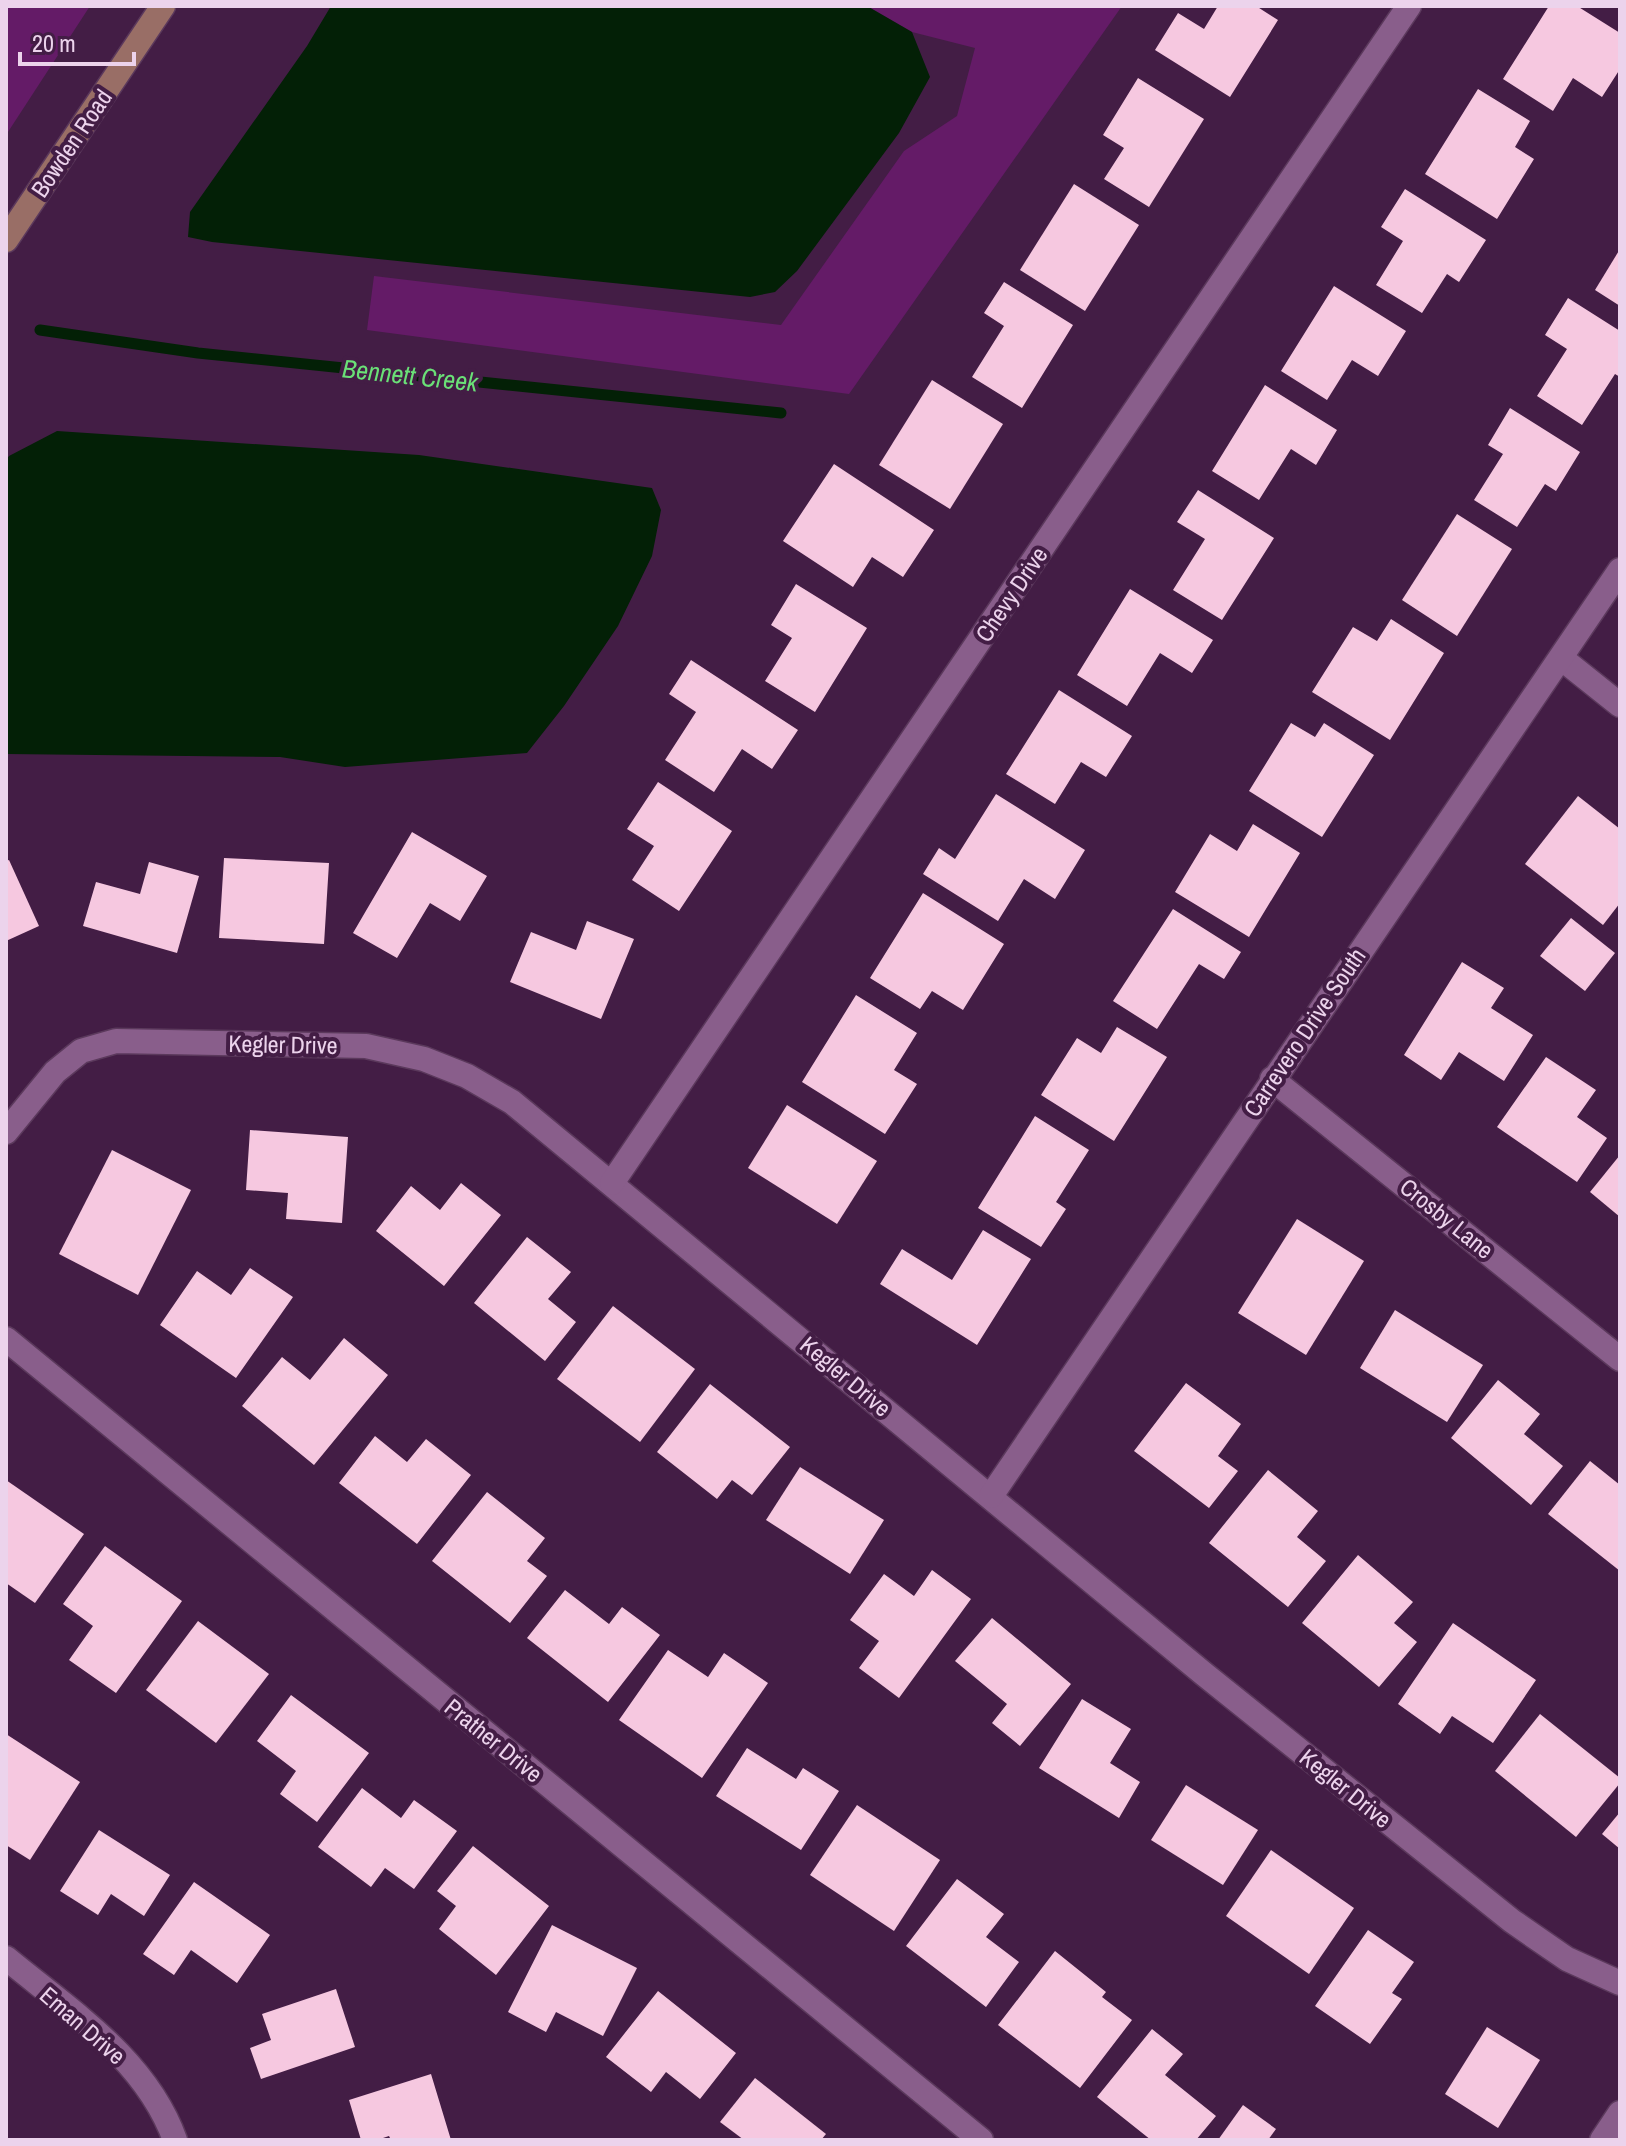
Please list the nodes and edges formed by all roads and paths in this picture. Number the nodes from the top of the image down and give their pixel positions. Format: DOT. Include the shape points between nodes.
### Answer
graph roads {
  1 [pos="163,6"];
  2 [pos="1409,6"];
  3 [pos="6,240"];
  4 [pos="1620,570"];
  5 [pos="1561,658"];
  6 [pos="1620,705"];
  7 [pos="1272,1079"];
  8 [pos="6,1132"];
  9 [pos="612,1183"];
  10 [pos="6,1339"];
  11 [pos="1620,1359"];
  12 [pos="991,1496"];
  13 [pos="6,1958"];
  14 [pos="1620,1983"];
  15 [pos="1620,2113"];
  16 [pos="175,2140"];
  17 [pos="981,2140"];
  18 [pos="1602,2140"];
  1 -- 3 [label="main road, Bowden Road"];
  2 -- 9 [label="street, Chevy Drive"];
  4 -- 5 [label="street, Carrevero Drive South"];
  5 -- 6 [label="street"];
  5 -- 7 [label="street, Carrevero Drive South"];
  7 -- 11 [label="street, Crosby Lane"];
  7 -- 12 [label="street, Carrevero Drive South"];
  8 -- 9 [label="street, Kegler Drive" via="55,1072 81,1051 116,1041 366,1046 424,1059 467,1076 512,1102"];
  9 -- 12 [label="street, Kegler Drive"];
  10 -- 17 [label="street, Prather Drive"];
  12 -- 14 [label="street, Kegler Drive" via="1512,1921 1567,1959"];
  13 -- 16 [label="street, Eman Drive" via="115,2048 147,2087"];
  15 -- 18 [label="street"];
}
